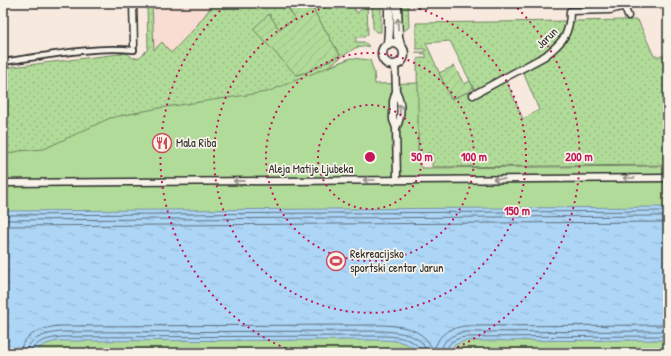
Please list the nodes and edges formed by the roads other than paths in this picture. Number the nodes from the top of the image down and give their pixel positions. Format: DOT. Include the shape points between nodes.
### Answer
graph roads {
  1 [pos="133,3"];
  2 [pos="389,3"];
  3 [pos="397,3"];
  4 [pos="624,5"];
  5 [pos="628,16"];
  6 [pos="388,45"];
  7 [pos="400,45"];
  8 [pos="134,47"];
  9 [pos="3,62"];
  10 [pos="396,64"];
  11 [pos="473,95"];
  12 [pos="668,178"];
  13 [pos="398,179"];
  14 [pos="3,183"];
  1 -- 8 [label="street"];
  2 -- 6 [label="street"];
  7 -- 3 [label="street, one-way"];
  4 -- 5 [label="street"];
  4 -- 11 [label="street, Jarun" via="610,10 570,11 566,35 553,50"];
  6 -- 7 [label="street"];
  6 -- 10 [label="street" via="384,50 384,59"];
  7 -- 10 [label="street" via="404,56"];
  8 -- 9 [label="street"];
  10 -- 13 [label="street" via="394,120"];
  12 -- 13 [label="street, Aleja Matije Ljubeka, one-way"];
  13 -- 14 [label="street, Aleja Matije Ljubeka, one-way"];
}
